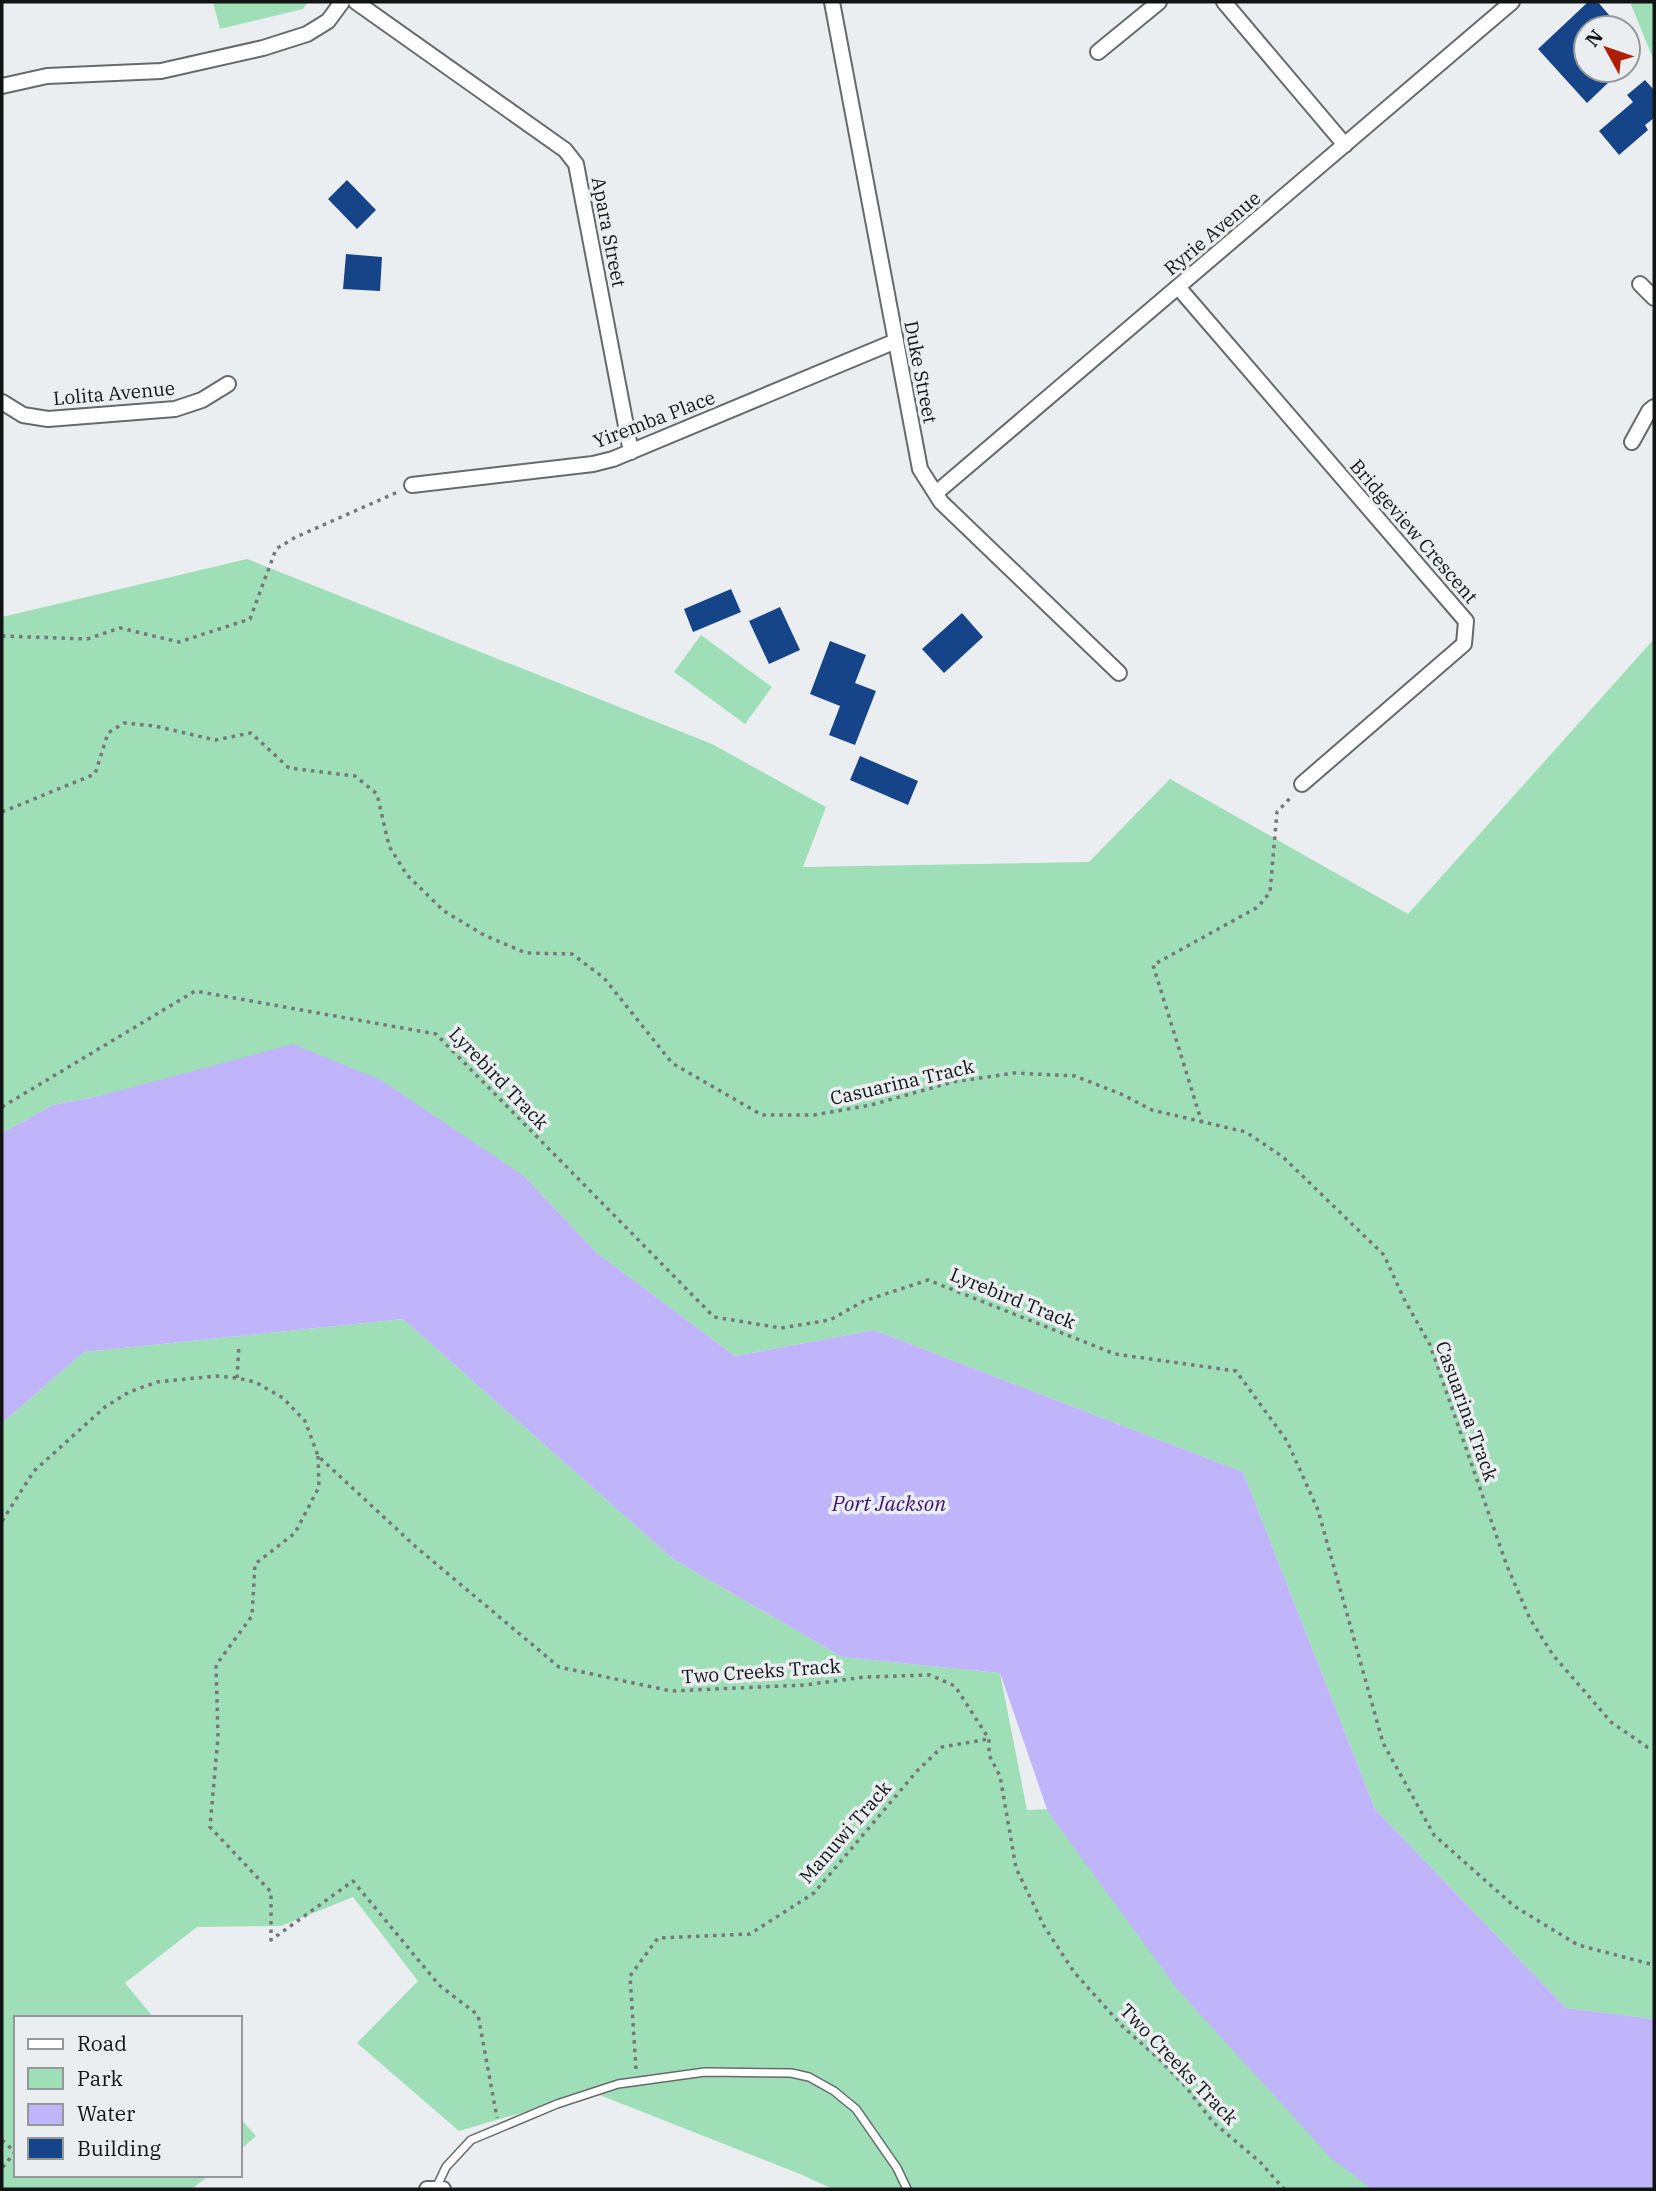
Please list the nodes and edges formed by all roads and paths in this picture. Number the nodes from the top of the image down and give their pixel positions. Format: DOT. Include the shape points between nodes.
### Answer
graph roads {
  1 [pos="342,2"];
  2 [pos="356,2"];
  3 [pos="832,2"];
  4 [pos="1158,2"];
  5 [pos="1224,2"];
  6 [pos="1512,2"];
  7 [pos="1098,52"];
  8 [pos="2,86"];
  9 [pos="1345,145"];
  10 [pos="1640,284"];
  11 [pos="1178,287"];
  12 [pos="1654,298"];
  13 [pos="896,341"];
  14 [pos="228,384"];
  15 [pos="2,402"];
  16 [pos="1654,407"];
  17 [pos="1632,442"];
  18 [pos="631,452"];
  19 [pos="412,485"];
  20 [pos="936,493"];
  21 [pos="2,636"];
  22 [pos="1119,673"];
  23 [pos="1302,784"];
  24 [pos="2,812"];
  25 [pos="2,1107"];
  26 [pos="1202,1123"];
  27 [pos="239,1345"];
  28 [pos="237,1378"];
  29 [pos="317,1456"];
  30 [pos="2,1521"];
  31 [pos="989,1738"];
  32 [pos="1654,1748"];
  33 [pos="1654,1965"];
  34 [pos="637,2081"];
  35 [pos="499,2128"];
  36 [pos="14,2154"];
  37 [pos="2,2168"];
  38 [pos="435,2189"];
  39 [pos="907,2189"];
  40 [pos="1284,2189"];
  1 -- 8 [label="street" via="328,21 307,34 263,48 161,71 47,76"];
  2 -- 18 [label="street, Apara Street" via="565,150 576,164"];
  3 -- 13 [label="street, Duke Street"];
  4 -- 7 [label="street"];
  5 -- 9 [label="street"];
  6 -- 9 [label="street, Ryrie Avenue"];
  9 -- 11 [label="street, Ryrie Avenue"];
  10 -- 12 [label="street"];
  11 -- 20 [label="street, Ryrie Avenue"];
  11 -- 23 [label="street, Bridgeview Crescent" via="1466,621 1464,644"];
  13 -- 18 [label="street, Yiremba Place"];
  13 -- 20 [label="street, Duke Street" via="920,469"];
  14 -- 15 [label="street, Lolita Avenue" via="175,409 48,419 23,415"];
  16 -- 17 [label="street"];
  18 -- 19 [label="street, Yiremba Place" via="593,464"];
  19 -- 21 [label="path" via="276,549 250,619 179,642 120,628 87,639"];
  20 -- 22 [label="street, Duke Street"];
  23 -- 26 [label="path" via="1278,812 1270,892 1258,907 1153,965"];
  24 -- 26 [label="path, Casuarina Track" via="95,774 108,733 124,723 215,740 251,733 289,768 355,776 377,794 389,846 408,875 444,911 526,953 572,954 604,978 672,1063 762,1115 814,1115 953,1082 1014,1073 1075,1076 1152,1110"];
  25 -- 33 [label="path, Lyrebird Track" via="195,991 436,1034 714,1317 781,1328 830,1320 864,1301 928,1280 1115,1354 1236,1371 1287,1441 1318,1510 1383,1743 1434,1835 1514,1906 1578,1945"];
  26 -- 32 [label="path, Casuarina Track" via="1246,1132 1283,1157 1384,1255 1430,1345 1530,1619 1553,1655 1611,1722"];
  27 -- 28 [label="path"];
  28 -- 29 [label="path, Two Creeks Track" via="255,1382 283,1398 305,1421"];
  28 -- 30 [label="path, Two Creeks Track" via="156,1382 105,1407 34,1471"];
  29 -- 31 [label="path, Two Creeks Track" via="559,1667 671,1690 930,1675 955,1686"];
  29 -- 35 [label="path" via="319,1487 295,1533 255,1564 252,1616 216,1665 218,1737 210,1827 271,1892 271,1940 353,1881 439,1985 478,2015"];
  31 -- 34 [label="path, Manuwi Track" via="942,1746 814,1893 750,1934 658,1938 630,1976"];
  31 -- 40 [label="path, Two Creeks Track" via="1016,1868 1073,1972 1124,2028 1158,2057 1213,2122"];
  34 -- 35 [label="lane" via="557,2104"];
  34 -- 39 [label="lane" via="705,2072 809,2077 856,2109"];
  35 -- 38 [label="lane" via="471,2140 446,2168"];
  36 -- 37 [label="path"];
}
